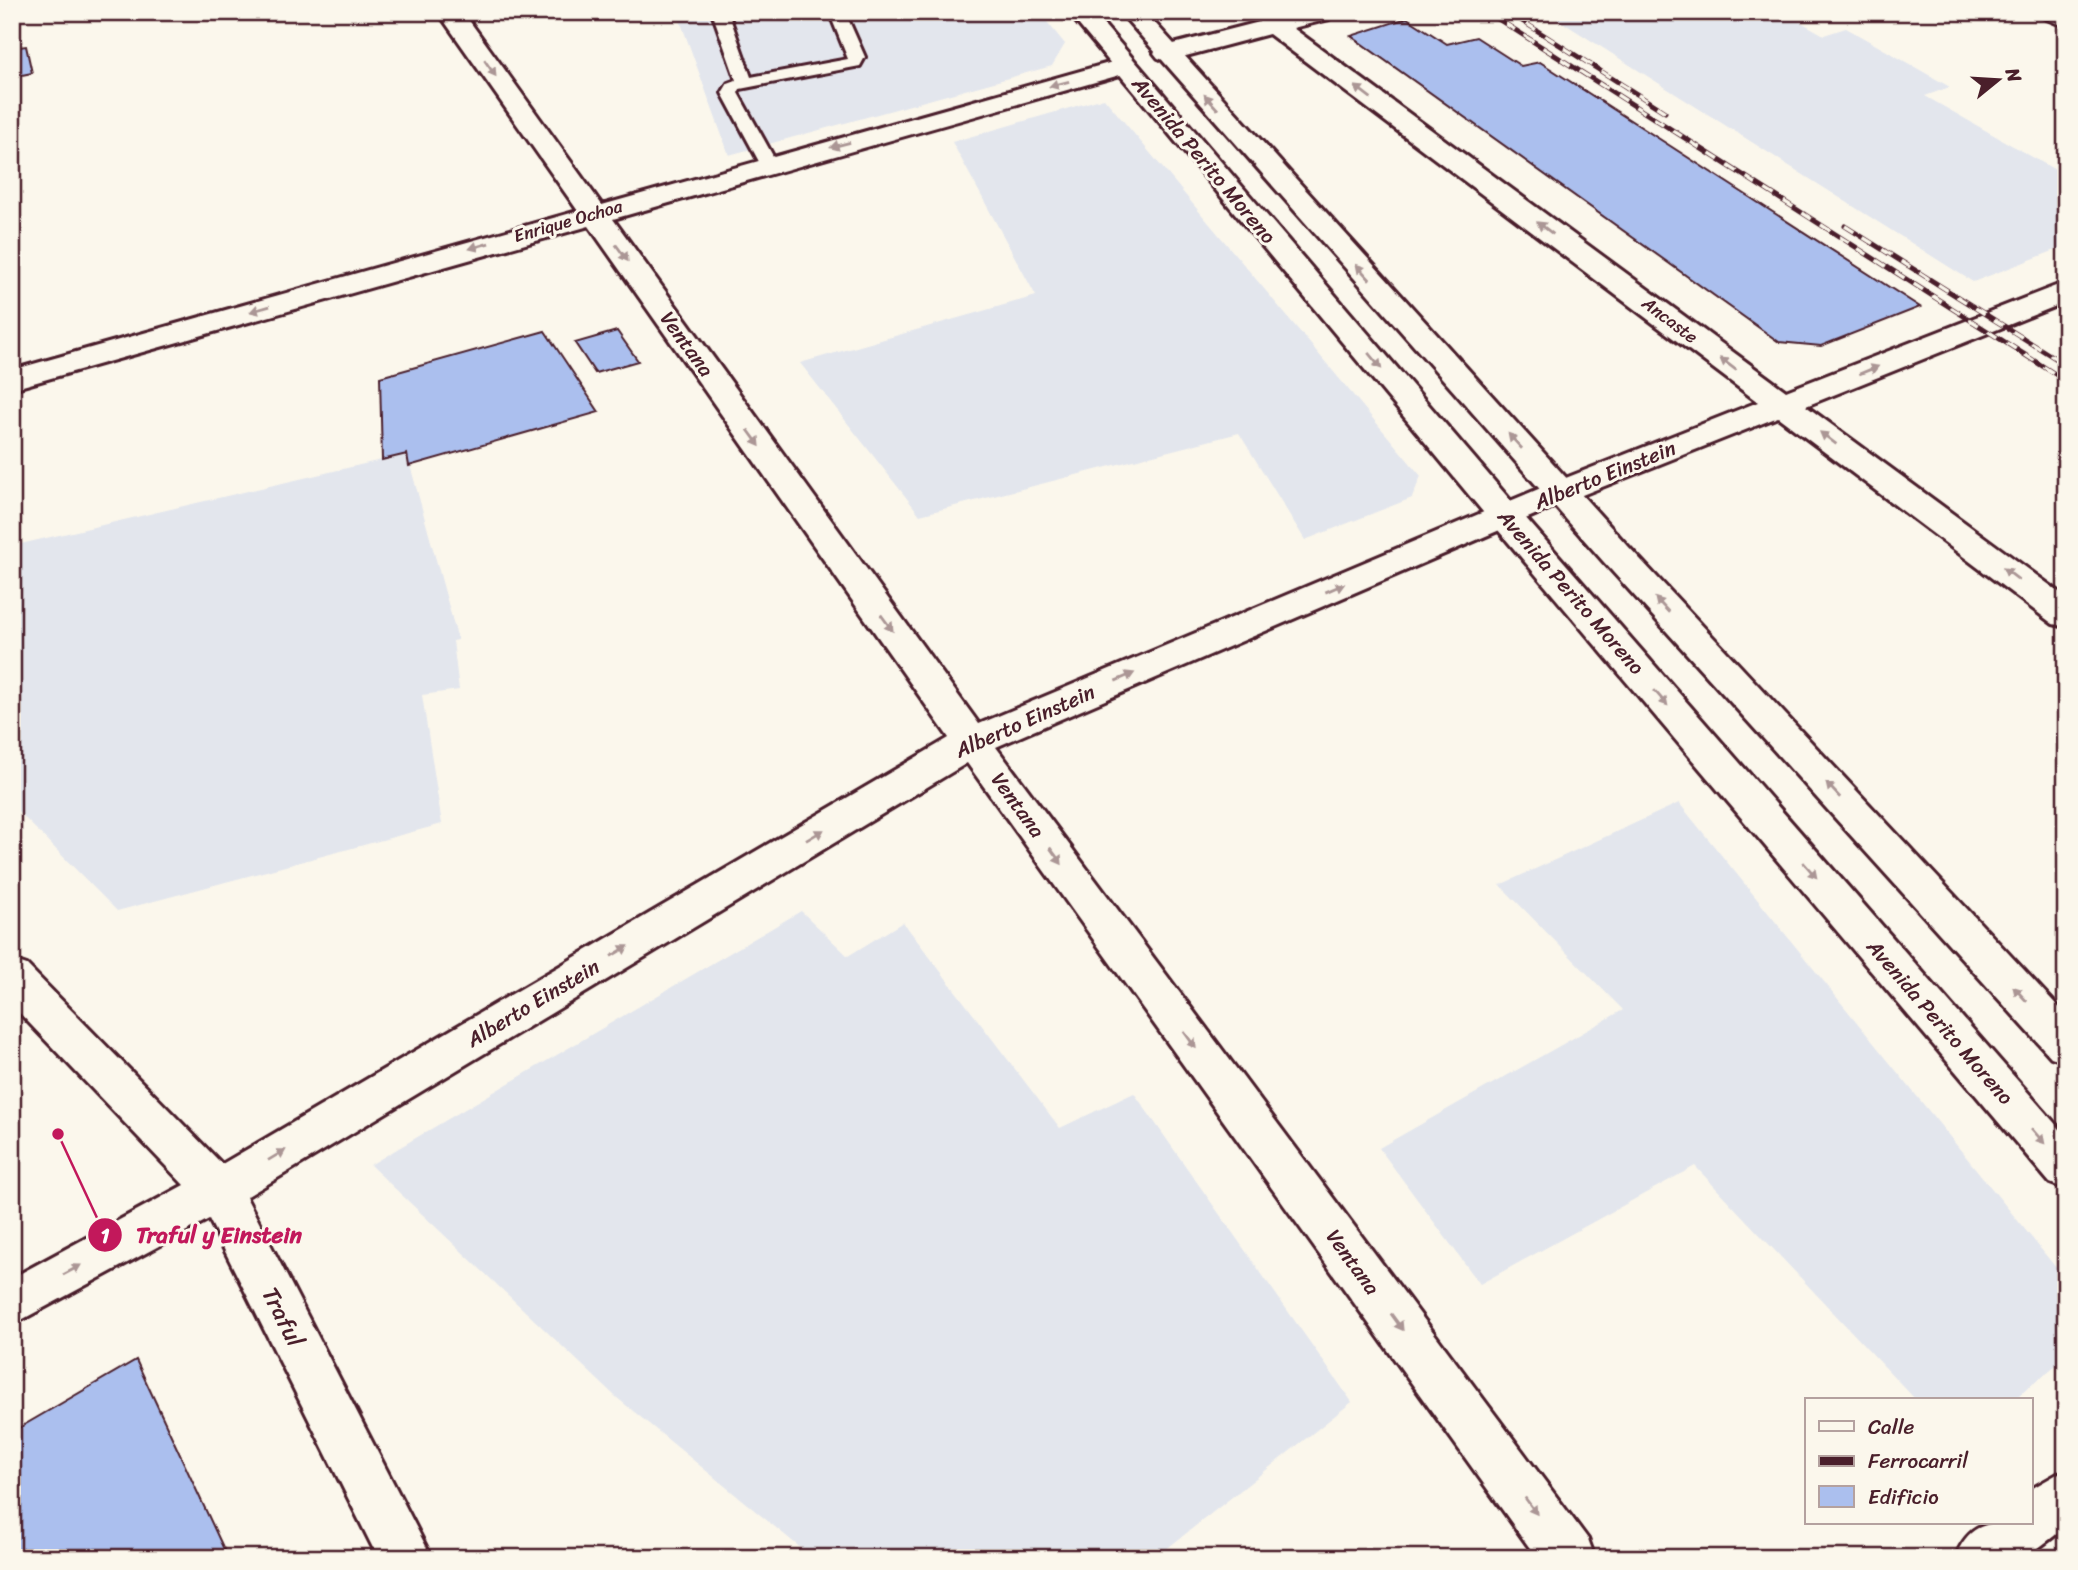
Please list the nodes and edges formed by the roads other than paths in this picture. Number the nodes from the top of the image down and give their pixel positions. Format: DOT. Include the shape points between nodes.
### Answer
graph roads {
  1 [pos="450,12"];
  2 [pos="720,12"];
  3 [pos="837,12"];
  4 [pos="1080,12"];
  5 [pos="1132,12"];
  6 [pos="2051,12"];
  7 [pos="1322,13"];
  8 [pos="1265,19"];
  9 [pos="2066,20"];
  10 [pos="1167,53"];
  11 [pos="1125,66"];
  12 [pos="745,83"];
  13 [pos="769,165"];
  14 [pos="593,214"];
  15 [pos="2066,291"];
  16 [pos="12,380"];
  17 [pos="1782,404"];
  18 [pos="1560,492"];
  19 [pos="1505,516"];
  20 [pos="2066,615"];
  21 [pos="972,742"];
  22 [pos="12,977"];
  23 [pos="2066,1044"];
  24 [pos="2066,1169"];
  25 [pos="218,1190"];
  26 [pos="12,1303"];
  27 [pos="2066,1495"];
  28 [pos="2032,1520"];
  29 [pos="2027,1524"];
  30 [pos="406,1558"];
  31 [pos="1569,1558"];
  32 [pos="1982,1558"];
  1 -- 14 [label="street, Ventana, one-way"];
  2 -- 12 [label="lane"];
  3 -- 12 [label="lane" via="857,57 854,63"];
  4 -- 11 [label="street, Avenida Perito Moreno"];
  5 -- 10 [label="street, Avenida Perito Moreno"];
  6 -- 9 [label="street"];
  7 -- 8 [label="street"];
  8 -- 10 [label="street"];
  17 -- 8 [label="street, Ancaste, one-way"];
  18 -- 10 [label="street, Avenida Perito Moreno, one-way"];
  11 -- 13 [label="street, Enrique Ochoa, one-way"];
  11 -- 19 [label="street, Avenida Perito Moreno, one-way"];
  12 -- 13 [label="lane" via="734,86 730,93"];
  13 -- 14 [label="street, Enrique Ochoa"];
  14 -- 16 [label="street, Enrique Ochoa, one-way"];
  14 -- 21 [label="street, Ventana, one-way"];
  17 -- 15 [label="street, Alberto Einstein, one-way"];
  17 -- 18 [label="street, Alberto Einstein"];
  20 -- 17 [label="street, Ancaste, one-way"];
  18 -- 19 [label="street, Alberto Einstein"];
  23 -- 18 [label="street, Avenida Perito Moreno, one-way"];
  21 -- 19 [label="street, Alberto Einstein, one-way"];
  19 -- 24 [label="street, Avenida Perito Moreno, one-way"];
  25 -- 21 [label="street, Alberto Einstein, one-way"];
  21 -- 31 [label="street, Ventana, one-way"];
  22 -- 25 [label="street, Traful"];
  26 -- 25 [label="street, Alberto Einstein, one-way"];
  25 -- 30 [label="street, Traful"];
  27 -- 28 [label="street"];
  29 -- 32 [label="street"];
}
